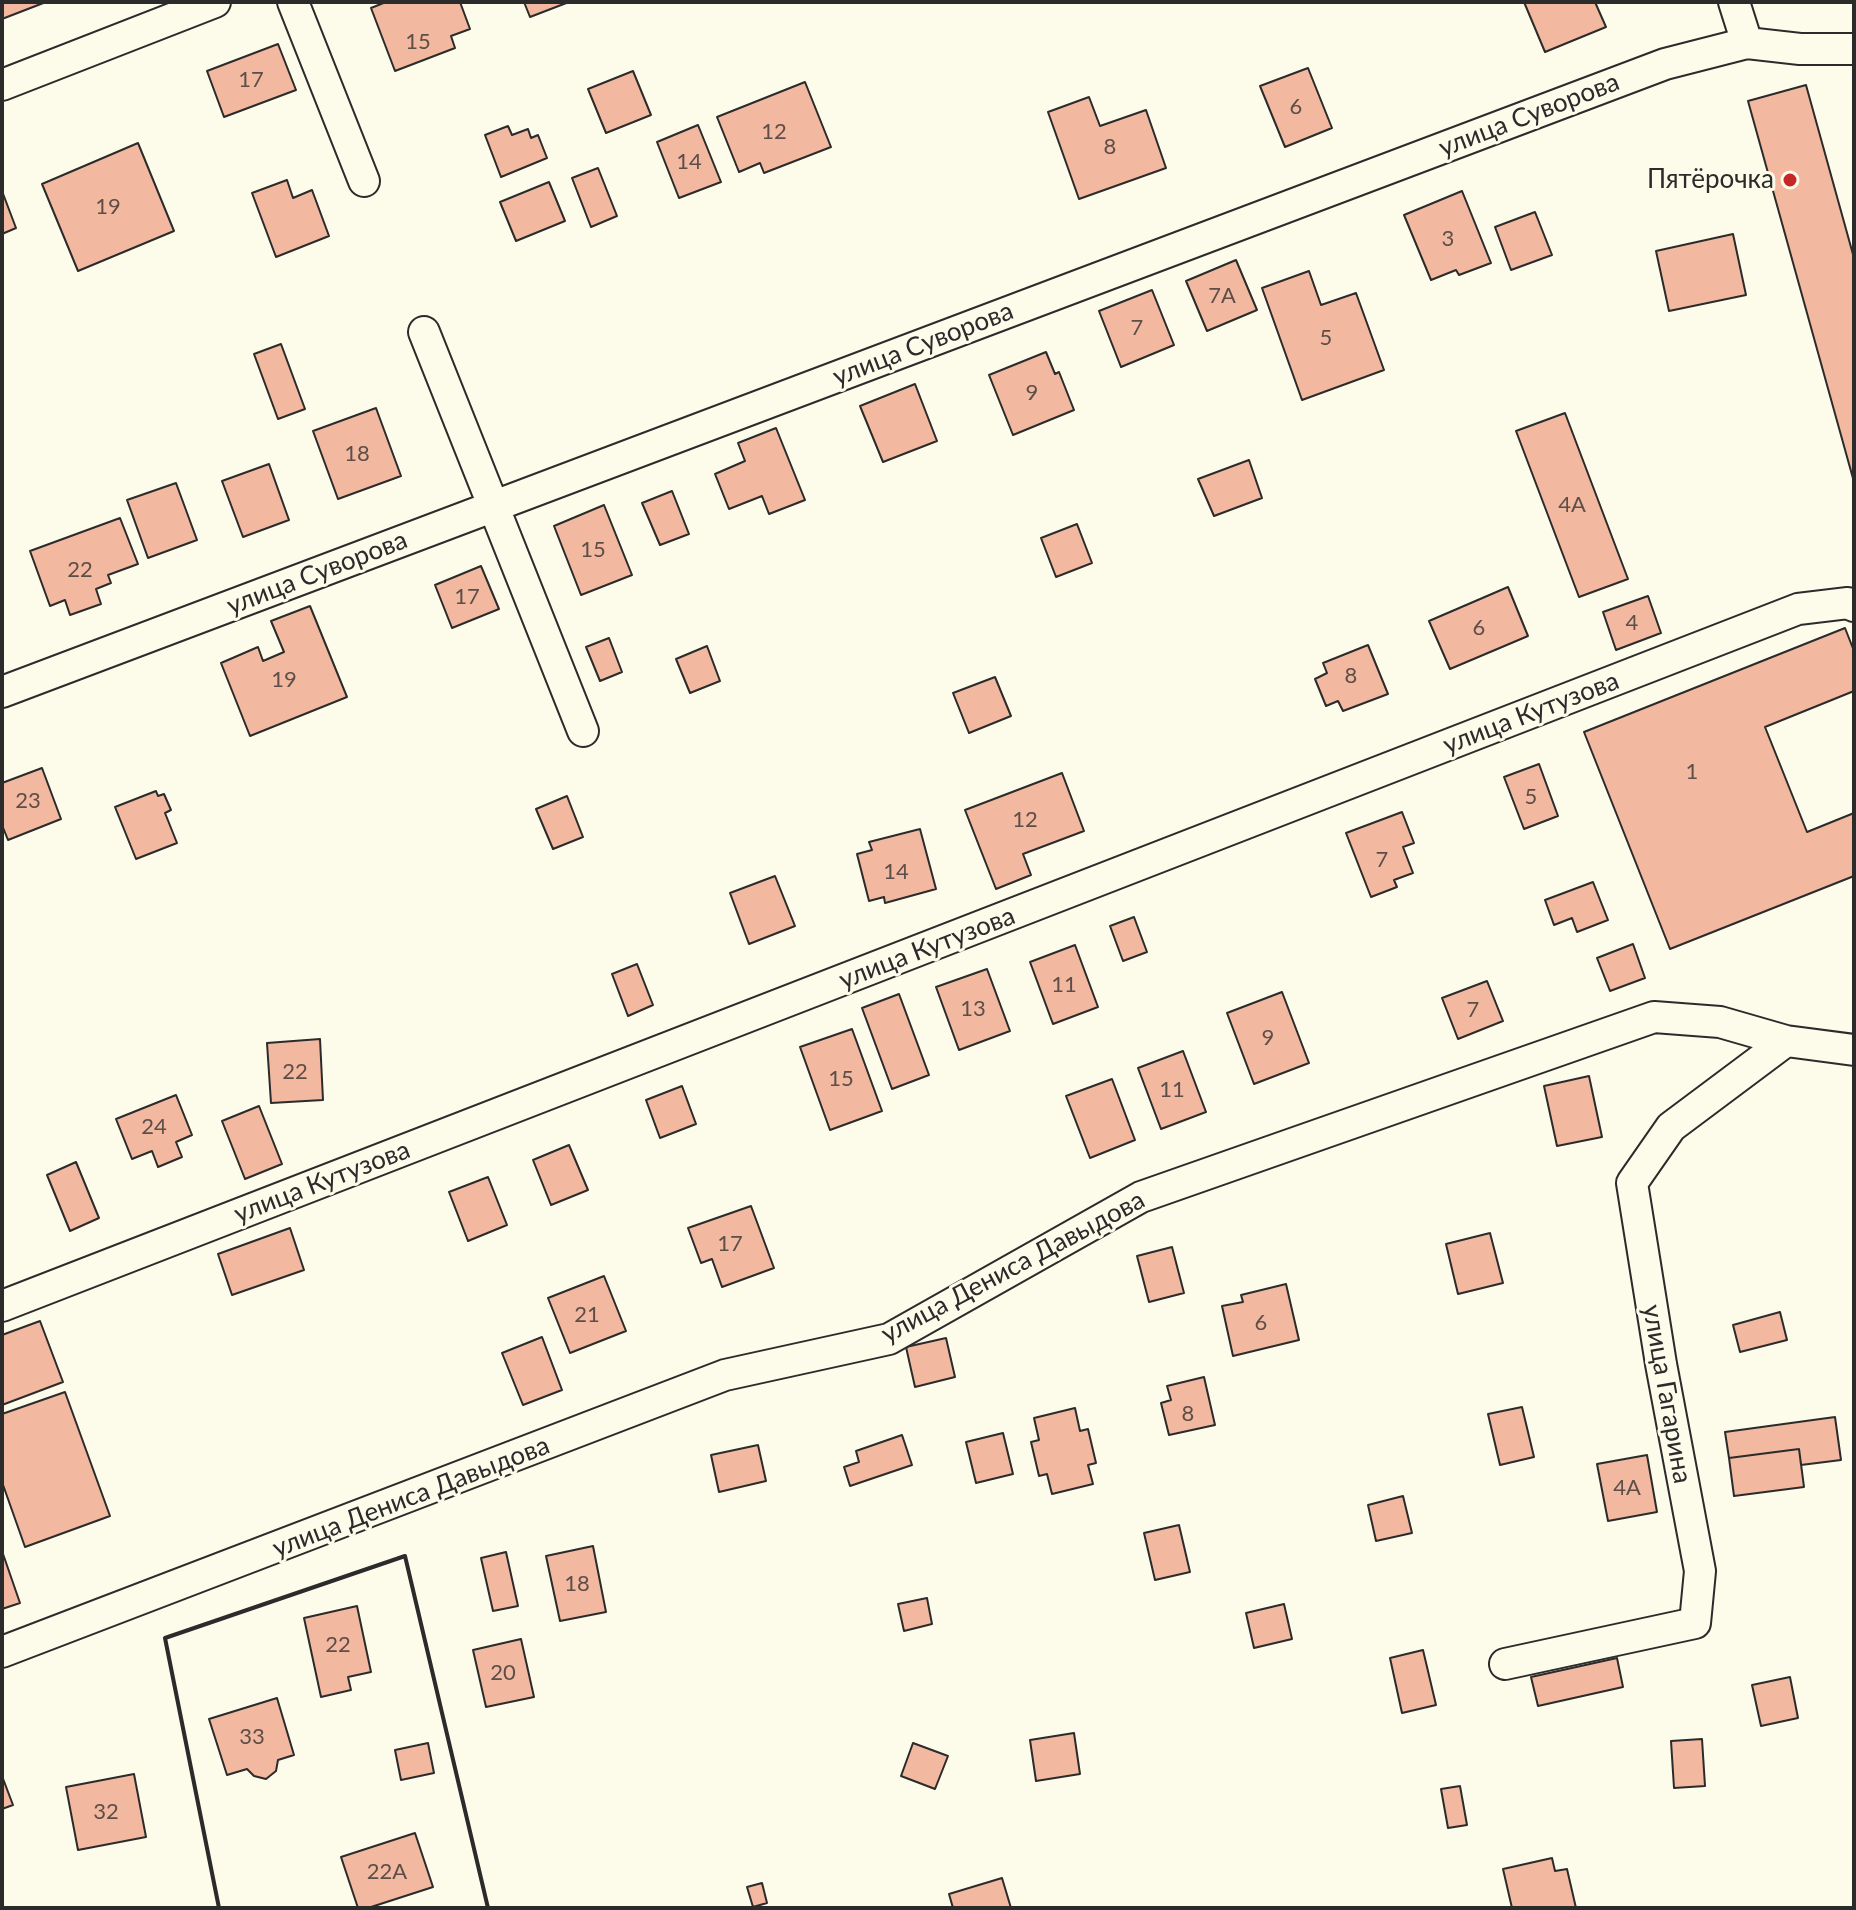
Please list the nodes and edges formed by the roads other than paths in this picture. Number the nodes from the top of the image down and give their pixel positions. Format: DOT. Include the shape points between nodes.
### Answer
graph roads {
  1 [pos="215,2"];
  2 [pos="293,2"];
  3 [pos="1734,2"];
  4 [pos="1747,43"];
  5 [pos="1854,49"];
  6 [pos="2,85"];
  7 [pos="364,181"];
  8 [pos="424,332"];
  9 [pos="493,507"];
  10 [pos="1854,606"];
  11 [pos="2,692"];
  12 [pos="583,731"];
  13 [pos="1786,1041"];
  14 [pos="1854,1050"];
  15 [pos="2,1306"];
  16 [pos="2,1652"];
  17 [pos="1505,1664"];
  1 -- 6 [label="street"];
  2 -- 7 [label="street"];
  3 -- 4 [label="street"];
  4 -- 5 [label="street, улица Суворова"];
  4 -- 9 [label="street, улица Суворова" via="1665,64"];
  8 -- 9 [label="street"];
  9 -- 11 [label="street, улица Суворова"];
  9 -- 12 [label="street"];
  10 -- 15 [label="street, улица Кутузова" via="1798,609"];
  13 -- 14 [label="street, улица Дениса Давыдова"];
  13 -- 16 [label="street, улица Дениса Давыдова" via="1720,1022 1654,1017 1141,1197 889,1339 725,1375"];
  13 -- 17 [label="street, улица Гагарина" via="1671,1127 1632,1183 1700,1571 1695,1623"];
}
